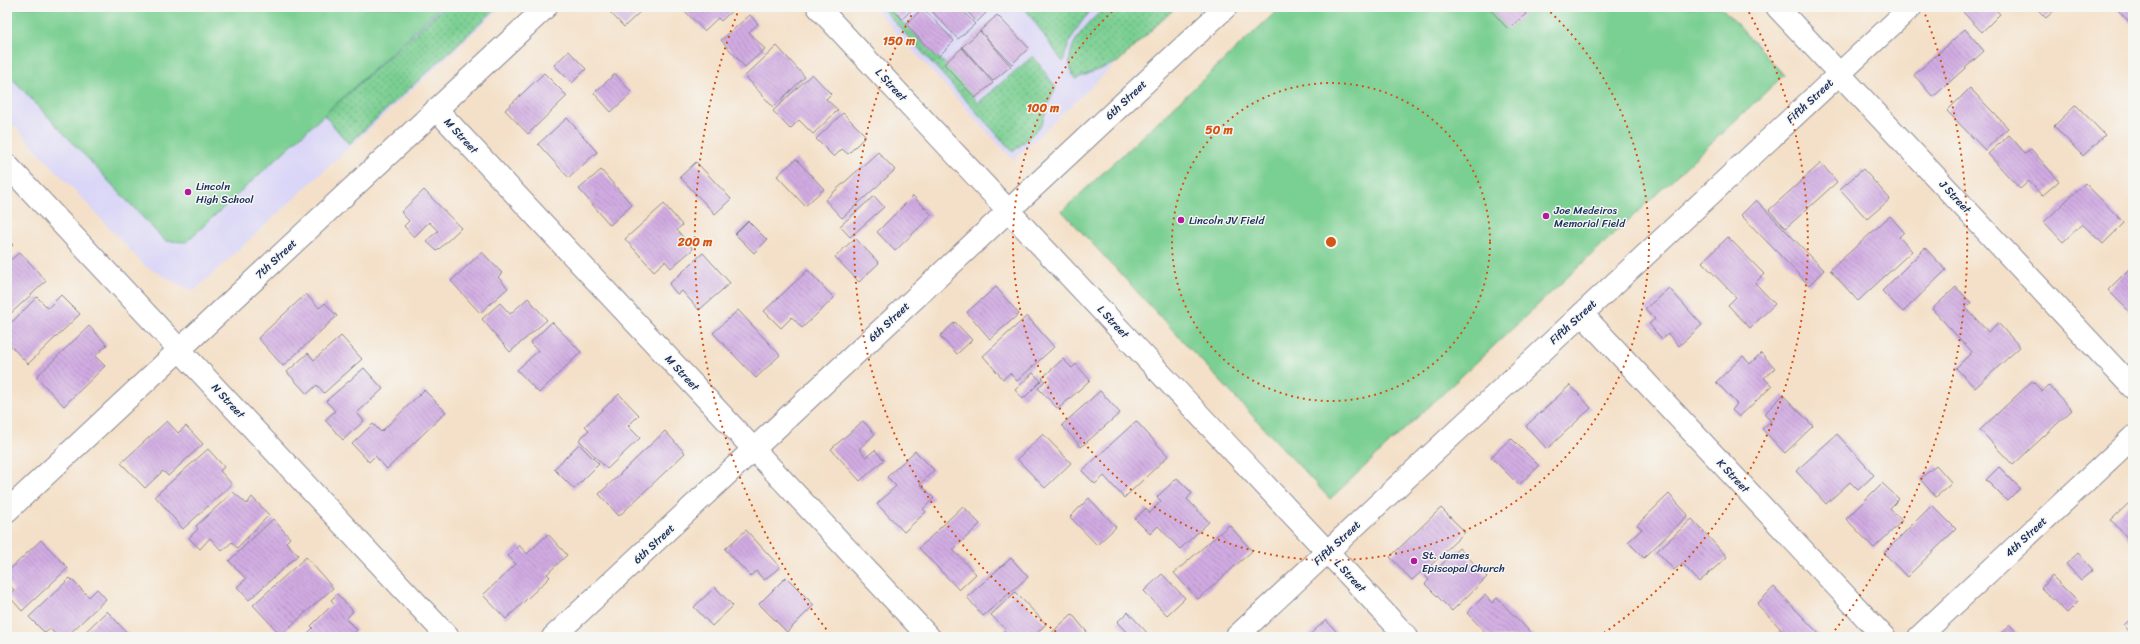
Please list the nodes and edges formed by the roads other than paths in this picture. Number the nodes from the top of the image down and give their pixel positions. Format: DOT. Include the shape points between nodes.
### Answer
graph roads {
  1 [pos="546,7"];
  2 [pos="818,7"];
  3 [pos="1226,7"];
  4 [pos="1777,7"];
  5 [pos="1911,7"];
  6 [pos="1839,74"];
  7 [pos="436,109"];
  8 [pos="7,164"];
  9 [pos="1008,210"];
  10 [pos="1582,314"];
  11 [pos="180,349"];
  12 [pos="2133,388"];
  13 [pos="2133,437"];
  14 [pos="754,450"];
  15 [pos="7,510"];
  16 [pos="1328,552"];
  17 [pos="448,637"];
  18 [pos="553,637"];
  19 [pos="929,637"];
  20 [pos="1236,637"];
  21 [pos="1407,637"];
  22 [pos="1884,637"];
  23 [pos="1919,637"];
  1 -- 7 [label="street, 7th Street"];
  2 -- 9 [label="street, L Street"];
  3 -- 9 [label="street, 6th Street"];
  4 -- 6 [label="street, J Street"];
  5 -- 6 [label="street, Fifth Street"];
  6 -- 10 [label="street, Fifth Street"];
  6 -- 12 [label="street, J Street"];
  7 -- 11 [label="street, 7th Street"];
  7 -- 14 [label="street, M Street"];
  8 -- 11 [label="street, N Street"];
  9 -- 14 [label="street, 6th Street"];
  9 -- 16 [label="street, L Street"];
  10 -- 16 [label="street, Fifth Street"];
  10 -- 22 [label="street, K Street"];
  11 -- 15 [label="street, 7th Street"];
  11 -- 17 [label="street, N Street"];
  13 -- 23 [label="street, 4th Street"];
  14 -- 18 [label="street, 6th Street"];
  14 -- 19 [label="street, M Street"];
  16 -- 20 [label="street, Fifth Street"];
  16 -- 21 [label="street, L Street"];
}
